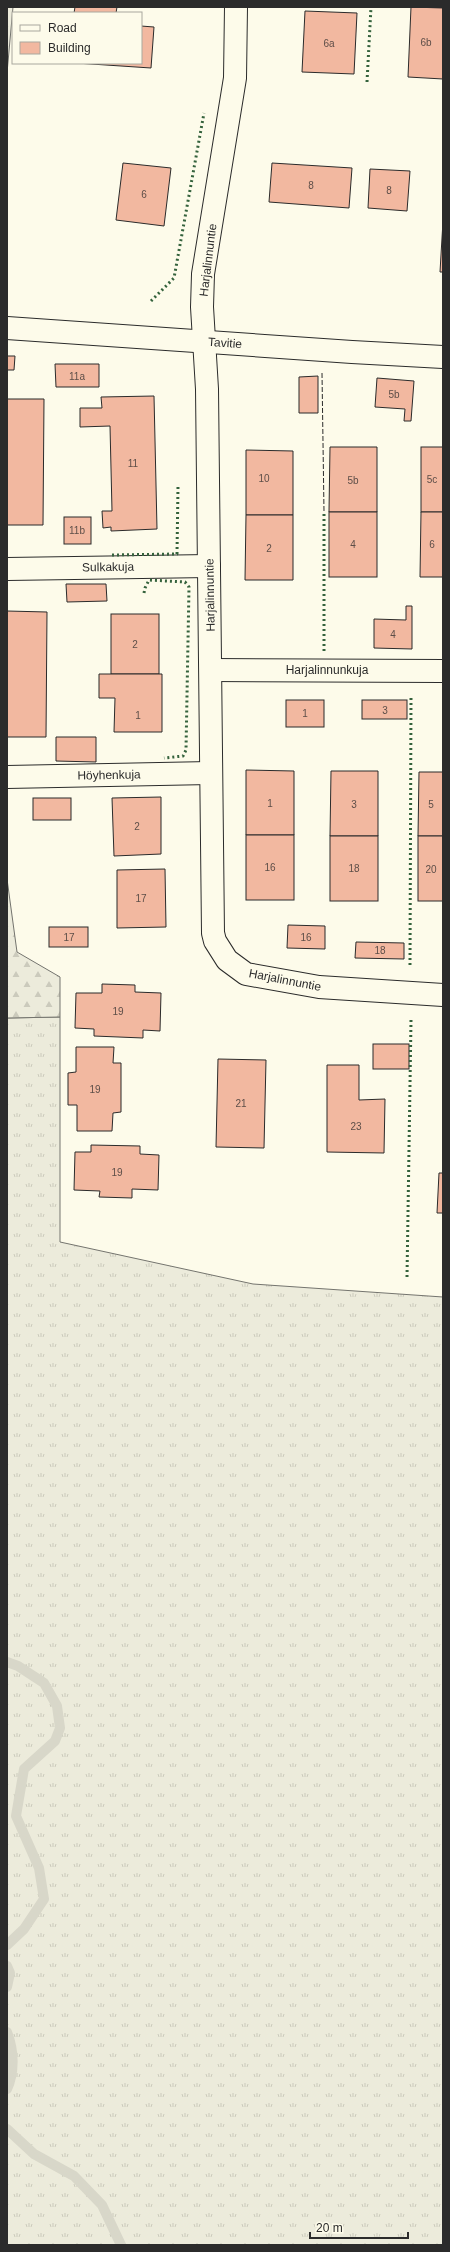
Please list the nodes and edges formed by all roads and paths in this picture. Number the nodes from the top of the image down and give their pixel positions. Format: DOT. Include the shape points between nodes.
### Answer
graph roads {
  1 [pos="236,7"];
  2 [pos="7,328"];
  3 [pos="206,342"];
  4 [pos="443,357"];
  5 [pos="209,566"];
  6 [pos="7,569"];
  7 [pos="212,670"];
  8 [pos="443,671"];
  9 [pos="210,772"];
  10 [pos="7,777"];
  11 [pos="443,995"];
  1 -- 3 [label="street, Harjalinnuntie" via="235,78 203,274 202,307"];
  2 -- 3 [label="street, Tavitie"];
  3 -- 4 [label="street, Tavitie"];
  3 -- 5 [label="street, Harjalinnuntie"];
  5 -- 6 [label="street, Sulkakuja"];
  5 -- 7 [label="street, Harjalinnuntie"];
  7 -- 8 [label="street, Harjalinnunkuja"];
  7 -- 9 [label="street, Harjalinnuntie"];
  9 -- 10 [label="street, Höyhenkuja"];
  9 -- 11 [label="street, Harjalinnuntie" via="213,933 215,942 227,960 246,974 319,987"];
}
